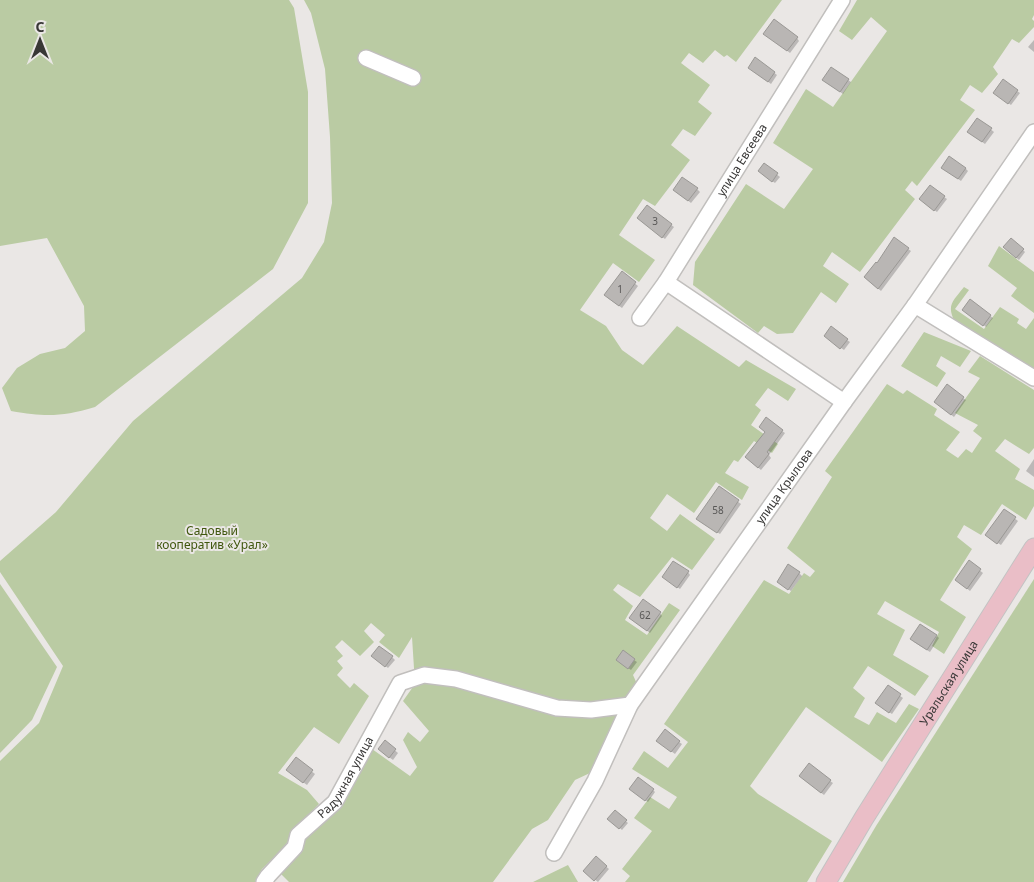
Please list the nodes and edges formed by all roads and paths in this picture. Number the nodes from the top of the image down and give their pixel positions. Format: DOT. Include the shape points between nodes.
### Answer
graph roads {
  1 [pos="842,0"];
  2 [pos="366,58"];
  3 [pos="413,78"];
  4 [pos="1034,132"];
  5 [pos="666,282"];
  6 [pos="916,305"];
  7 [pos="640,318"];
  8 [pos="1034,378"];
  9 [pos="844,402"];
  10 [pos="1034,548"];
  11 [pos="630,705"];
  12 [pos="554,853"];
  13 [pos="264,882"];
  14 [pos="826,882"];
  1 -- 5 [label="street, улица Евсеева"];
  2 -- 3 [label="street"];
  4 -- 6 [label="street, улица Крылова"];
  5 -- 7 [label="street, улица Евсеева"];
  5 -- 9 [label="street"];
  6 -- 8 [label="street"];
  6 -- 9 [label="street, улица Крылова"];
  9 -- 11 [label="street, улица Крылова"];
  10 -- 14 [label="main road, Уральская улица"];
  11 -- 12 [label="street, улица Крылова" via="595,780"];
  11 -- 13 [label="street, Радужная улица" via="590,710 557,708 456,679 424,675 400,683 335,802 298,834 295,847"];
}
